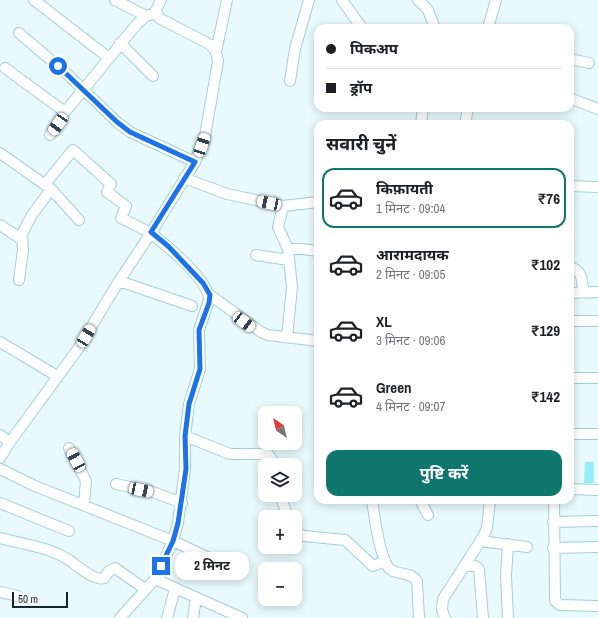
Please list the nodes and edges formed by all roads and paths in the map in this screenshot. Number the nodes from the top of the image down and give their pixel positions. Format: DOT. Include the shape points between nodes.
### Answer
graph roads {
  1 [pos="34,0"];
  2 [pos="115,0"];
  3 [pos="161,0"];
  4 [pos="227,0"];
  5 [pos="309,0"];
  6 [pos="342,0"];
  7 [pos="418,0"];
  8 [pos="496,0"];
  9 [pos="156,13"];
  10 [pos="146,16"];
  11 [pos="359,24"];
  12 [pos="433,24"];
  13 [pos="489,24"];
  14 [pos="19,33"];
  15 [pos="120,43"];
  16 [pos="216,52"];
  17 [pos="109,58"];
  18 [pos="574,60"];
  19 [pos="589,63"];
  20 [pos="5,68"];
  21 [pos="153,76"];
  22 [pos="290,81"];
  23 [pos="84,89"];
  24 [pos="574,100"];
  25 [pos="598,109"];
  26 [pos="65,112"];
  27 [pos="50,135"];
  28 [pos="0,153"];
  29 [pos="195,162"];
  30 [pos="184,178"];
  31 [pos="574,186"];
  32 [pos="48,187"];
  33 [pos="598,187"];
  34 [pos="314,202"];
  35 [pos="283,206"];
  36 [pos="79,220"];
  37 [pos="0,225"];
  38 [pos="151,232"];
  39 [pos="21,239"];
  40 [pos="288,249"];
  41 [pos="314,250"];
  42 [pos="256,255"];
  43 [pos="289,260"];
  44 [pos="574,268"];
  45 [pos="19,280"];
  46 [pos="119,282"];
  47 [pos="583,292"];
  48 [pos="598,292"];
  49 [pos="574,293"];
  50 [pos="210,295"];
  51 [pos="192,306"];
  52 [pos="574,320"];
  53 [pos="598,320"];
  54 [pos="287,337"];
  55 [pos="314,340"];
  56 [pos="0,342"];
  57 [pos="57,376"];
  58 [pos="574,378"];
  59 [pos="598,378"];
  60 [pos="574,434"];
  61 [pos="598,434"];
  62 [pos="0,435"];
  63 [pos="185,436"];
  64 [pos="10,442"];
  65 [pos="69,448"];
  66 [pos="0,458"];
  67 [pos="271,458"];
  68 [pos="0,469"];
  69 [pos="116,484"];
  70 [pos="574,489"];
  71 [pos="598,490"];
  72 [pos="0,503"];
  73 [pos="182,503"];
  74 [pos="373,504"];
  75 [pos="422,504"];
  76 [pos="490,504"];
  77 [pos="554,504"];
  78 [pos="84,505"];
  79 [pos="428,515"];
  80 [pos="598,521"];
  81 [pos="553,522"];
  82 [pos="69,531"];
  83 [pos="302,535"];
  84 [pos="0,538"];
  85 [pos="173,541"];
  86 [pos="480,541"];
  87 [pos="508,544"];
  88 [pos="527,547"];
  89 [pos="598,547"];
  90 [pos="553,548"];
  91 [pos="385,561"];
  92 [pos="226,566"];
  93 [pos="464,566"];
  94 [pos="155,579"];
  95 [pos="145,589"];
  96 [pos="175,589"];
  97 [pos="0,592"];
  98 [pos="18,596"];
  99 [pos="196,598"];
  100 [pos="598,606"];
  101 [pos="228,615"];
  102 [pos="120,618"];
  103 [pos="167,618"];
  104 [pos="193,618"];
  105 [pos="242,618"];
  106 [pos="419,618"];
  107 [pos="446,618"];
  108 [pos="483,618"];
  109 [pos="508,618"];
  1 -- 17 [label="street"];
  2 -- 10 [label="street"];
  3 -- 9 [label="street"];
  4 -- 16 [label="street"];
  5 -- 22 [label="street"];
  6 -- 11 [label="street"];
  7 -- 12 [label="street" via="428,10"];
  8 -- 13 [label="street"];
  9 -- 10 [label="street"];
  9 -- 16 [label="street" via="162,20 211,45"];
  10 -- 15 [label="street"];
  14 -- 23 [label="street"];
  15 -- 17 [label="street"];
  15 -- 21 [label="street"];
  16 -- 29 [label="street" via="218,61 211,105"];
  17 -- 23 [label="street"];
  18 -- 19 [label="street"];
  20 -- 26 [label="street"];
  23 -- 26 [label="street"];
  23 -- 29 [label="street" via="130,132"];
  24 -- 25 [label="street"];
  26 -- 27 [label="street"];
  28 -- 32 [label="street"];
  29 -- 30 [label="street"];
  30 -- 35 [label="street" via="227,194"];
  30 -- 38 [label="street"];
  31 -- 33 [label="street"];
  32 -- 36 [label="street"];
  32 -- 38 [label="street" via="74,150 111,184 107,192 126,206 121,218"];
  32 -- 39 [label="street"];
  34 -- 35 [label="street"];
  35 -- 40 [label="street" via="278,227"];
  37 -- 39 [label="street"];
  38 -- 46 [label="street"];
  38 -- 50 [label="street" via="203,283"];
  39 -- 45 [label="street" via="23,248"];
  40 -- 41 [label="street"];
  40 -- 43 [label="street"];
  42 -- 43 [label="street"];
  43 -- 54 [label="street" via="292,300"];
  44 -- 47 [label="street" via="581,275"];
  46 -- 51 [label="street"];
  46 -- 57 [label="street" via="78,349"];
  47 -- 48 [label="street"];
  47 -- 49 [label="street"];
  50 -- 54 [label="street" via="253,328 268,335"];
  50 -- 63 [label="street" via="199,330 200,369 191,395"];
  52 -- 53 [label="street"];
  54 -- 55 [label="street"];
  56 -- 57 [label="street"];
  57 -- 64 [label="street"];
  58 -- 59 [label="street"];
  60 -- 61 [label="street"];
  62 -- 64 [label="street"];
  63 -- 67 [label="street" via="230,454 268,454"];
  63 -- 73 [label="street" via="186,469"];
  64 -- 66 [label="street"];
  65 -- 78 [label="street" via="86,481"];
  68 -- 78 [label="street"];
  69 -- 73 [label="street" via="153,492"];
  70 -- 71 [label="street"];
  72 -- 82 [label="street"];
  73 -- 85 [label="street"];
  74 -- 91 [label="street"];
  75 -- 79 [label="street"];
  76 -- 86 [label="street" via="487,528"];
  77 -- 81 [label="street"];
  78 -- 85 [label="street"];
  80 -- 81 [label="street"];
  81 -- 90 [label="street"];
  83 -- 91 [label="street" via="345,540 373,566"];
  84 -- 95 [label="street" via="55,553 97,579 104,578 115,568"];
  85 -- 92 [label="street"];
  85 -- 94 [label="street"];
  86 -- 87 [label="street"];
  86 -- 93 [label="street"];
  87 -- 88 [label="street"];
  87 -- 109 [label="street"];
  89 -- 90 [label="street"];
  90 -- 100 [label="street" via="554,598 557,604"];
  91 -- 106 [label="street" via="390,569 412,576 416,581"];
  93 -- 107 [label="street" via="443,599 442,610"];
  93 -- 108 [label="street" via="475,566 479,569"];
  94 -- 95 [label="street"];
  94 -- 96 [label="street"];
  95 -- 102 [label="street"];
  96 -- 99 [label="street"];
  96 -- 103 [label="street"];
  97 -- 98 [label="street"];
  99 -- 101 [label="street"];
  99 -- 104 [label="street"];
  101 -- 105 [label="street"];
}
